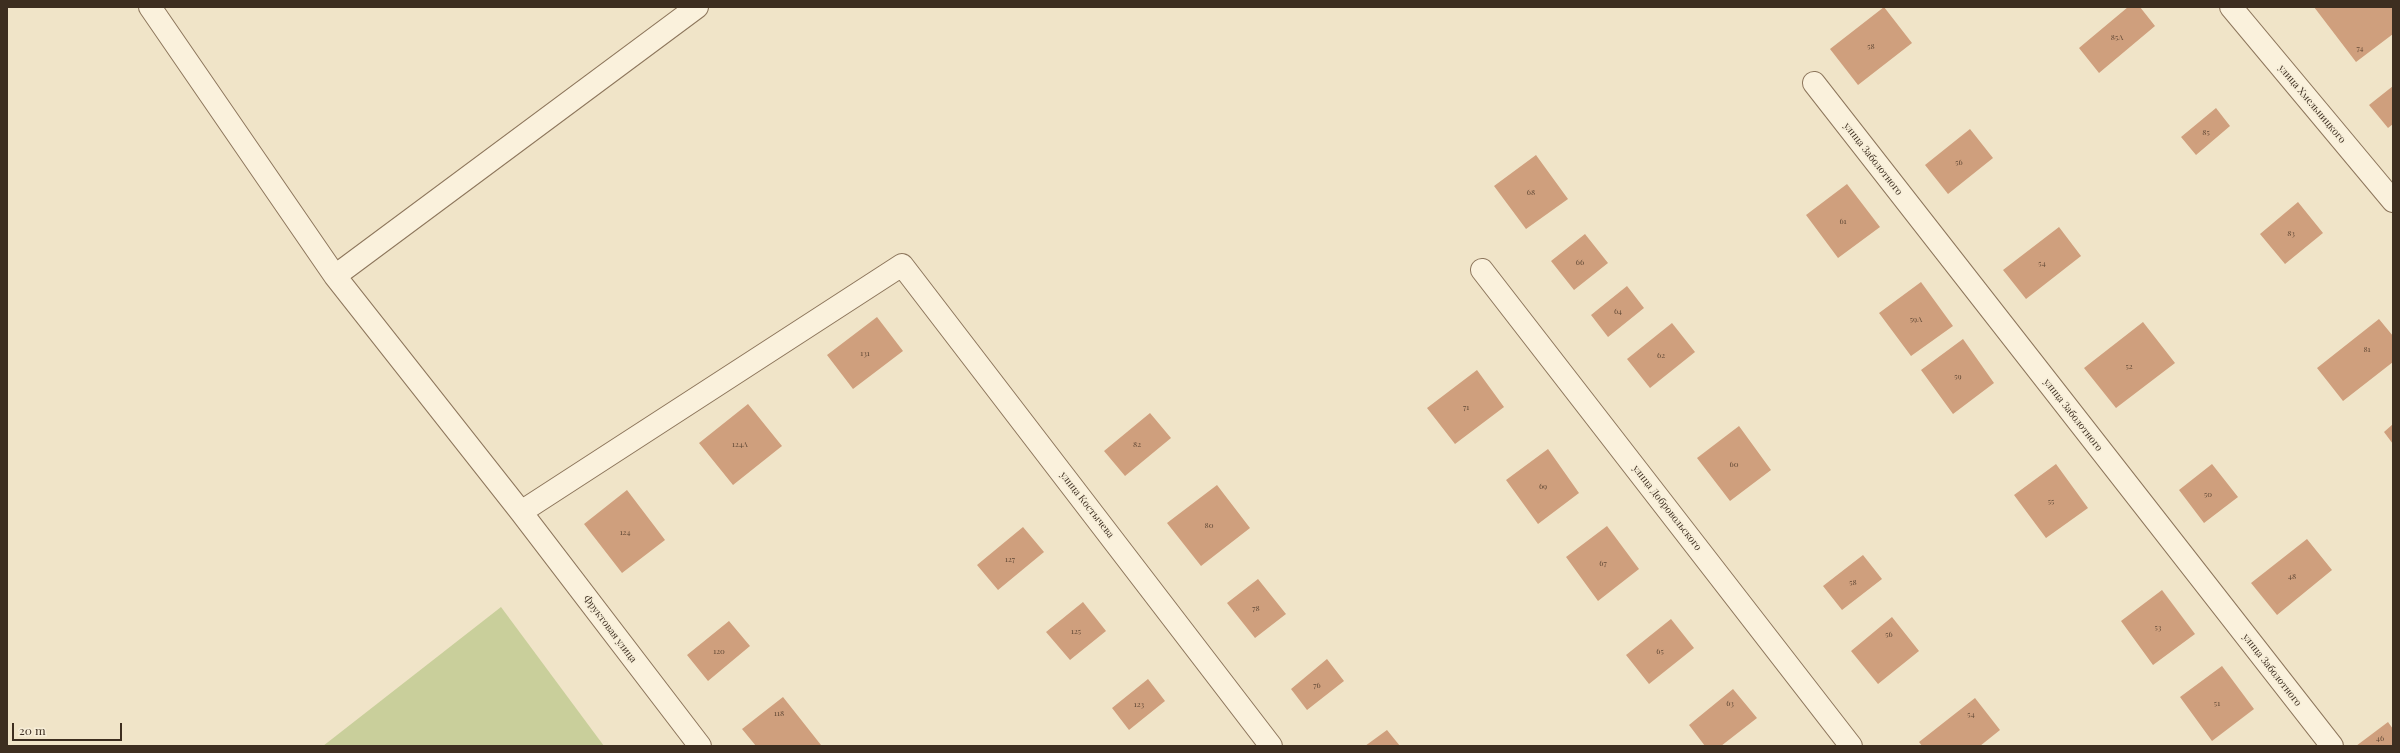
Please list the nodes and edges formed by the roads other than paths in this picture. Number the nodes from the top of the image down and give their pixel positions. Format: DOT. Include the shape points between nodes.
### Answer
graph roads {
  1 [pos="150,7"];
  2 [pos="697,7"];
  3 [pos="2231,7"];
  4 [pos="1814,83"];
  5 [pos="2393,201"];
  6 [pos="1482,270"];
  7 [pos="335,276"];
  8 [pos="521,512"];
  9 [pos="700,746"];
  10 [pos="1271,746"];
  11 [pos="1851,746"];
  12 [pos="2332,746"];
  1 -- 7 [label="street, Фруктовая улица"];
  2 -- 7 [label="street"];
  3 -- 5 [label="street, улица Хмельницкого"];
  4 -- 12 [label="street, улица Заболотного"];
  6 -- 11 [label="street, улица Добровольского"];
  7 -- 8 [label="street, Фруктовая улица"];
  8 -- 9 [label="street, Фруктовая улица"];
  8 -- 10 [label="street, улица Костычева" via="902,265"];
}
